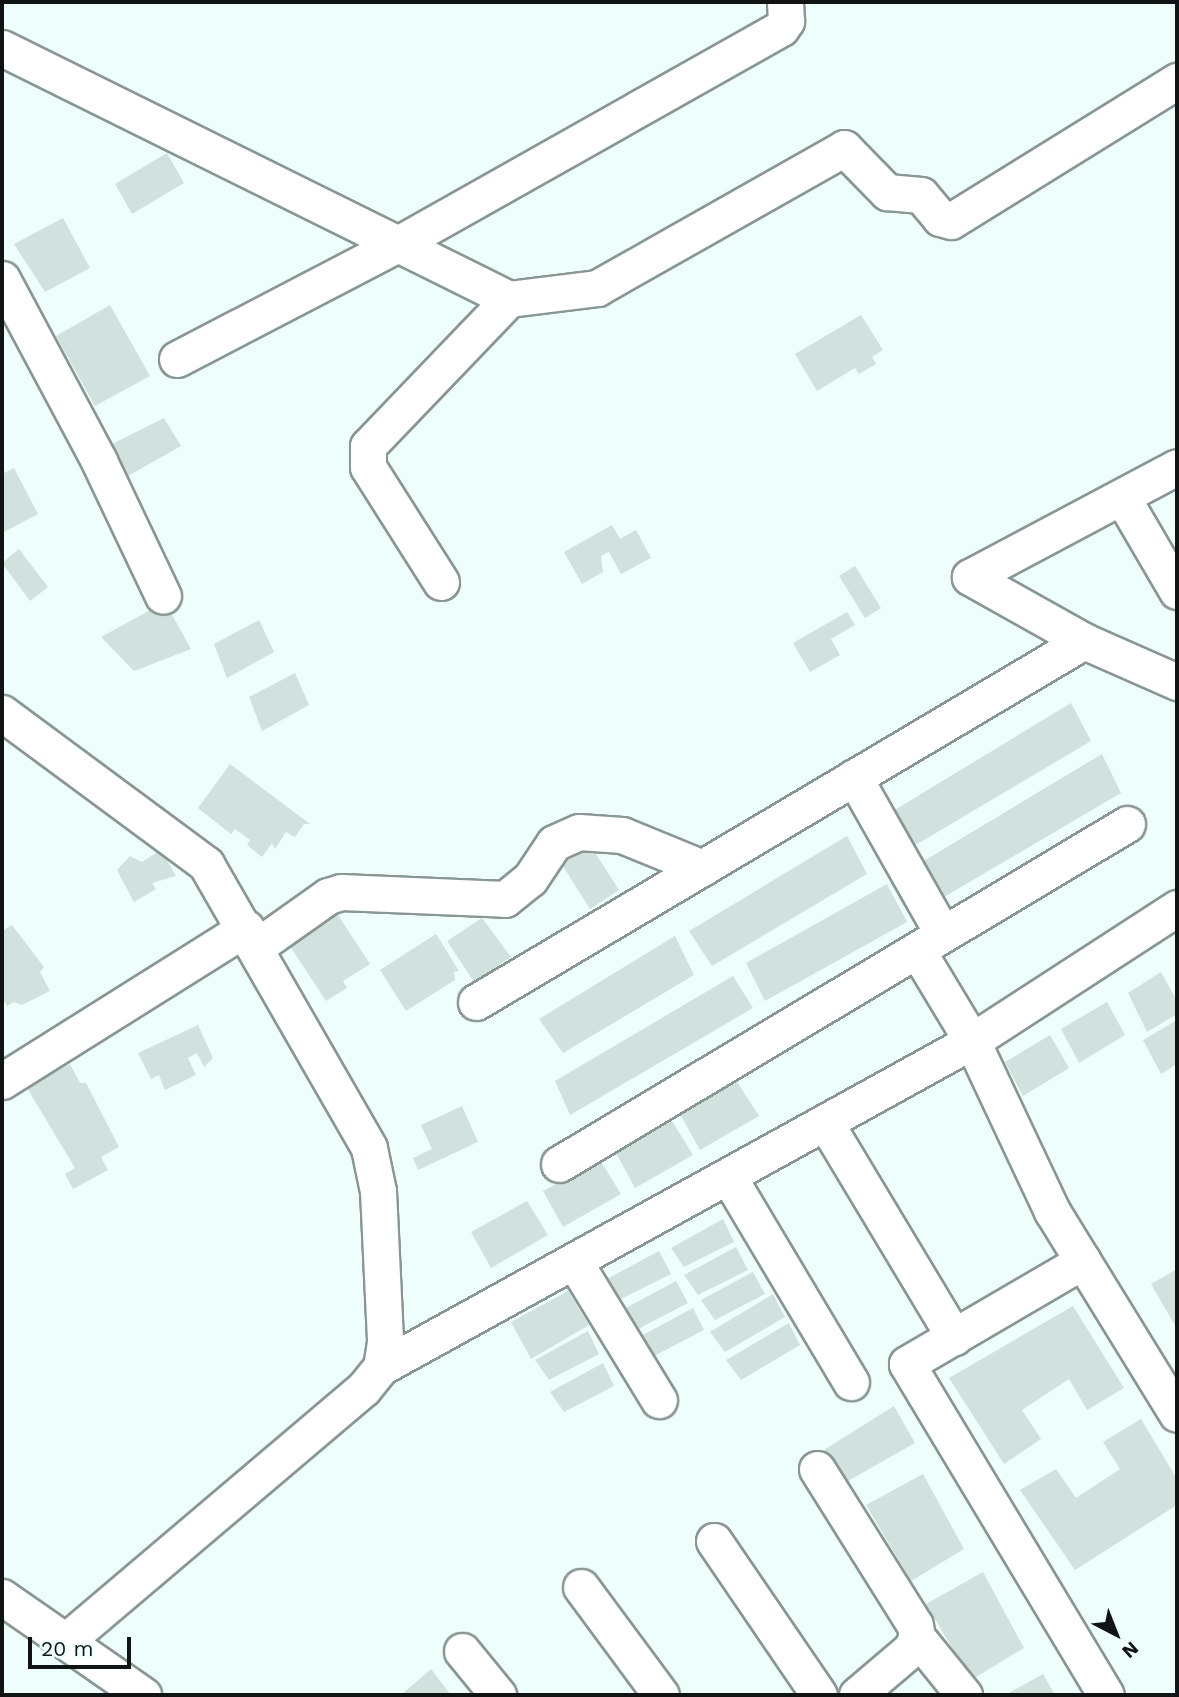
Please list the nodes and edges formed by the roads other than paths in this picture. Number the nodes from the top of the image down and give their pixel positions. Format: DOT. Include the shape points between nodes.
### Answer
graph roads {
  1 [pos="785,2"];
  2 [pos="2,47"];
  3 [pos="1177,81"];
  4 [pos="398,244"];
  5 [pos="2,279"];
  6 [pos="509,299"];
  7 [pos="177,359"];
  8 [pos="1177,467"];
  9 [pos="1122,497"];
  10 [pos="441,582"];
  11 [pos="1177,591"];
  12 [pos="163,596"];
  13 [pos="1084,641"];
  14 [pos="1177,682"];
  15 [pos="2,713"];
  16 [pos="854,777"];
  17 [pos="1127,824"];
  18 [pos="702,868"];
  19 [pos="1173,921"];
  20 [pos="251,937"];
  21 [pos="930,942"];
  22 [pos="476,1002"];
  23 [pos="972,1041"];
  24 [pos="2,1082"];
  25 [pos="825,1122"];
  26 [pos="559,1164"];
  27 [pos="728,1176"];
  28 [pos="574,1261"];
  29 [pos="1083,1261"];
  30 [pos="954,1338"];
  31 [pos="381,1367"];
  32 [pos="851,1382"];
  33 [pos="659,1400"];
  34 [pos="1177,1414"];
  35 [pos="817,1469"];
  36 [pos="714,1541"];
  37 [pos="581,1587"];
  38 [pos="2,1597"];
  39 [pos="917,1637"];
  40 [pos="68,1639"];
  41 [pos="463,1651"];
  42 [pos="143,1695"];
  43 [pos="498,1695"];
  44 [pos="661,1695"];
  45 [pos="819,1695"];
  46 [pos="857,1695"];
  47 [pos="964,1695"];
  48 [pos="1106,1695"];
  1 -- 4 [label="street" via="786,21 781,28"];
  2 -- 4 [label="street"];
  3 -- 6 [label="street" via="951,221 940,218 921,195 887,192 844,148 597,288"];
  4 -- 6 [label="street"];
  4 -- 7 [label="street"];
  5 -- 12 [label="street" via="99,461"];
  6 -- 10 [label="street" via="368,446 368,467"];
  8 -- 9 [label="street"];
  9 -- 11 [label="street"];
  9 -- 13 [label="street" via="970,578"];
  13 -- 14 [label="street"];
  13 -- 16 [label="street"];
  15 -- 20 [label="street" via="191,850 223,887"];
  16 -- 18 [label="street"];
  16 -- 21 [label="street"];
  17 -- 21 [label="street"];
  18 -- 20 [label="street" via="622,835 579,832 554,842 520,890 505,899 341,892"];
  18 -- 22 [label="street"];
  19 -- 23 [label="street"];
  20 -- 24 [label="street"];
  20 -- 31 [label="street" via="369,1148 375,1167 385,1342"];
  21 -- 23 [label="street"];
  21 -- 26 [label="street"];
  23 -- 25 [label="street"];
  23 -- 29 [label="street" via="1052,1211"];
  25 -- 27 [label="street"];
  25 -- 30 [label="street"];
  27 -- 28 [label="street"];
  27 -- 32 [label="street"];
  28 -- 31 [label="street"];
  28 -- 33 [label="street"];
  29 -- 30 [label="street"];
  29 -- 34 [label="street"];
  30 -- 48 [label="street" via="907,1364"];
  31 -- 40 [label="street" via="363,1390"];
  35 -- 39 [label="street" via="915,1625"];
  36 -- 45 [label="street"];
  37 -- 44 [label="street"];
  38 -- 40 [label="street"];
  39 -- 46 [label="street" via="911,1649"];
  39 -- 47 [label="street"];
  40 -- 42 [label="street"];
  41 -- 43 [label="street"];
}
